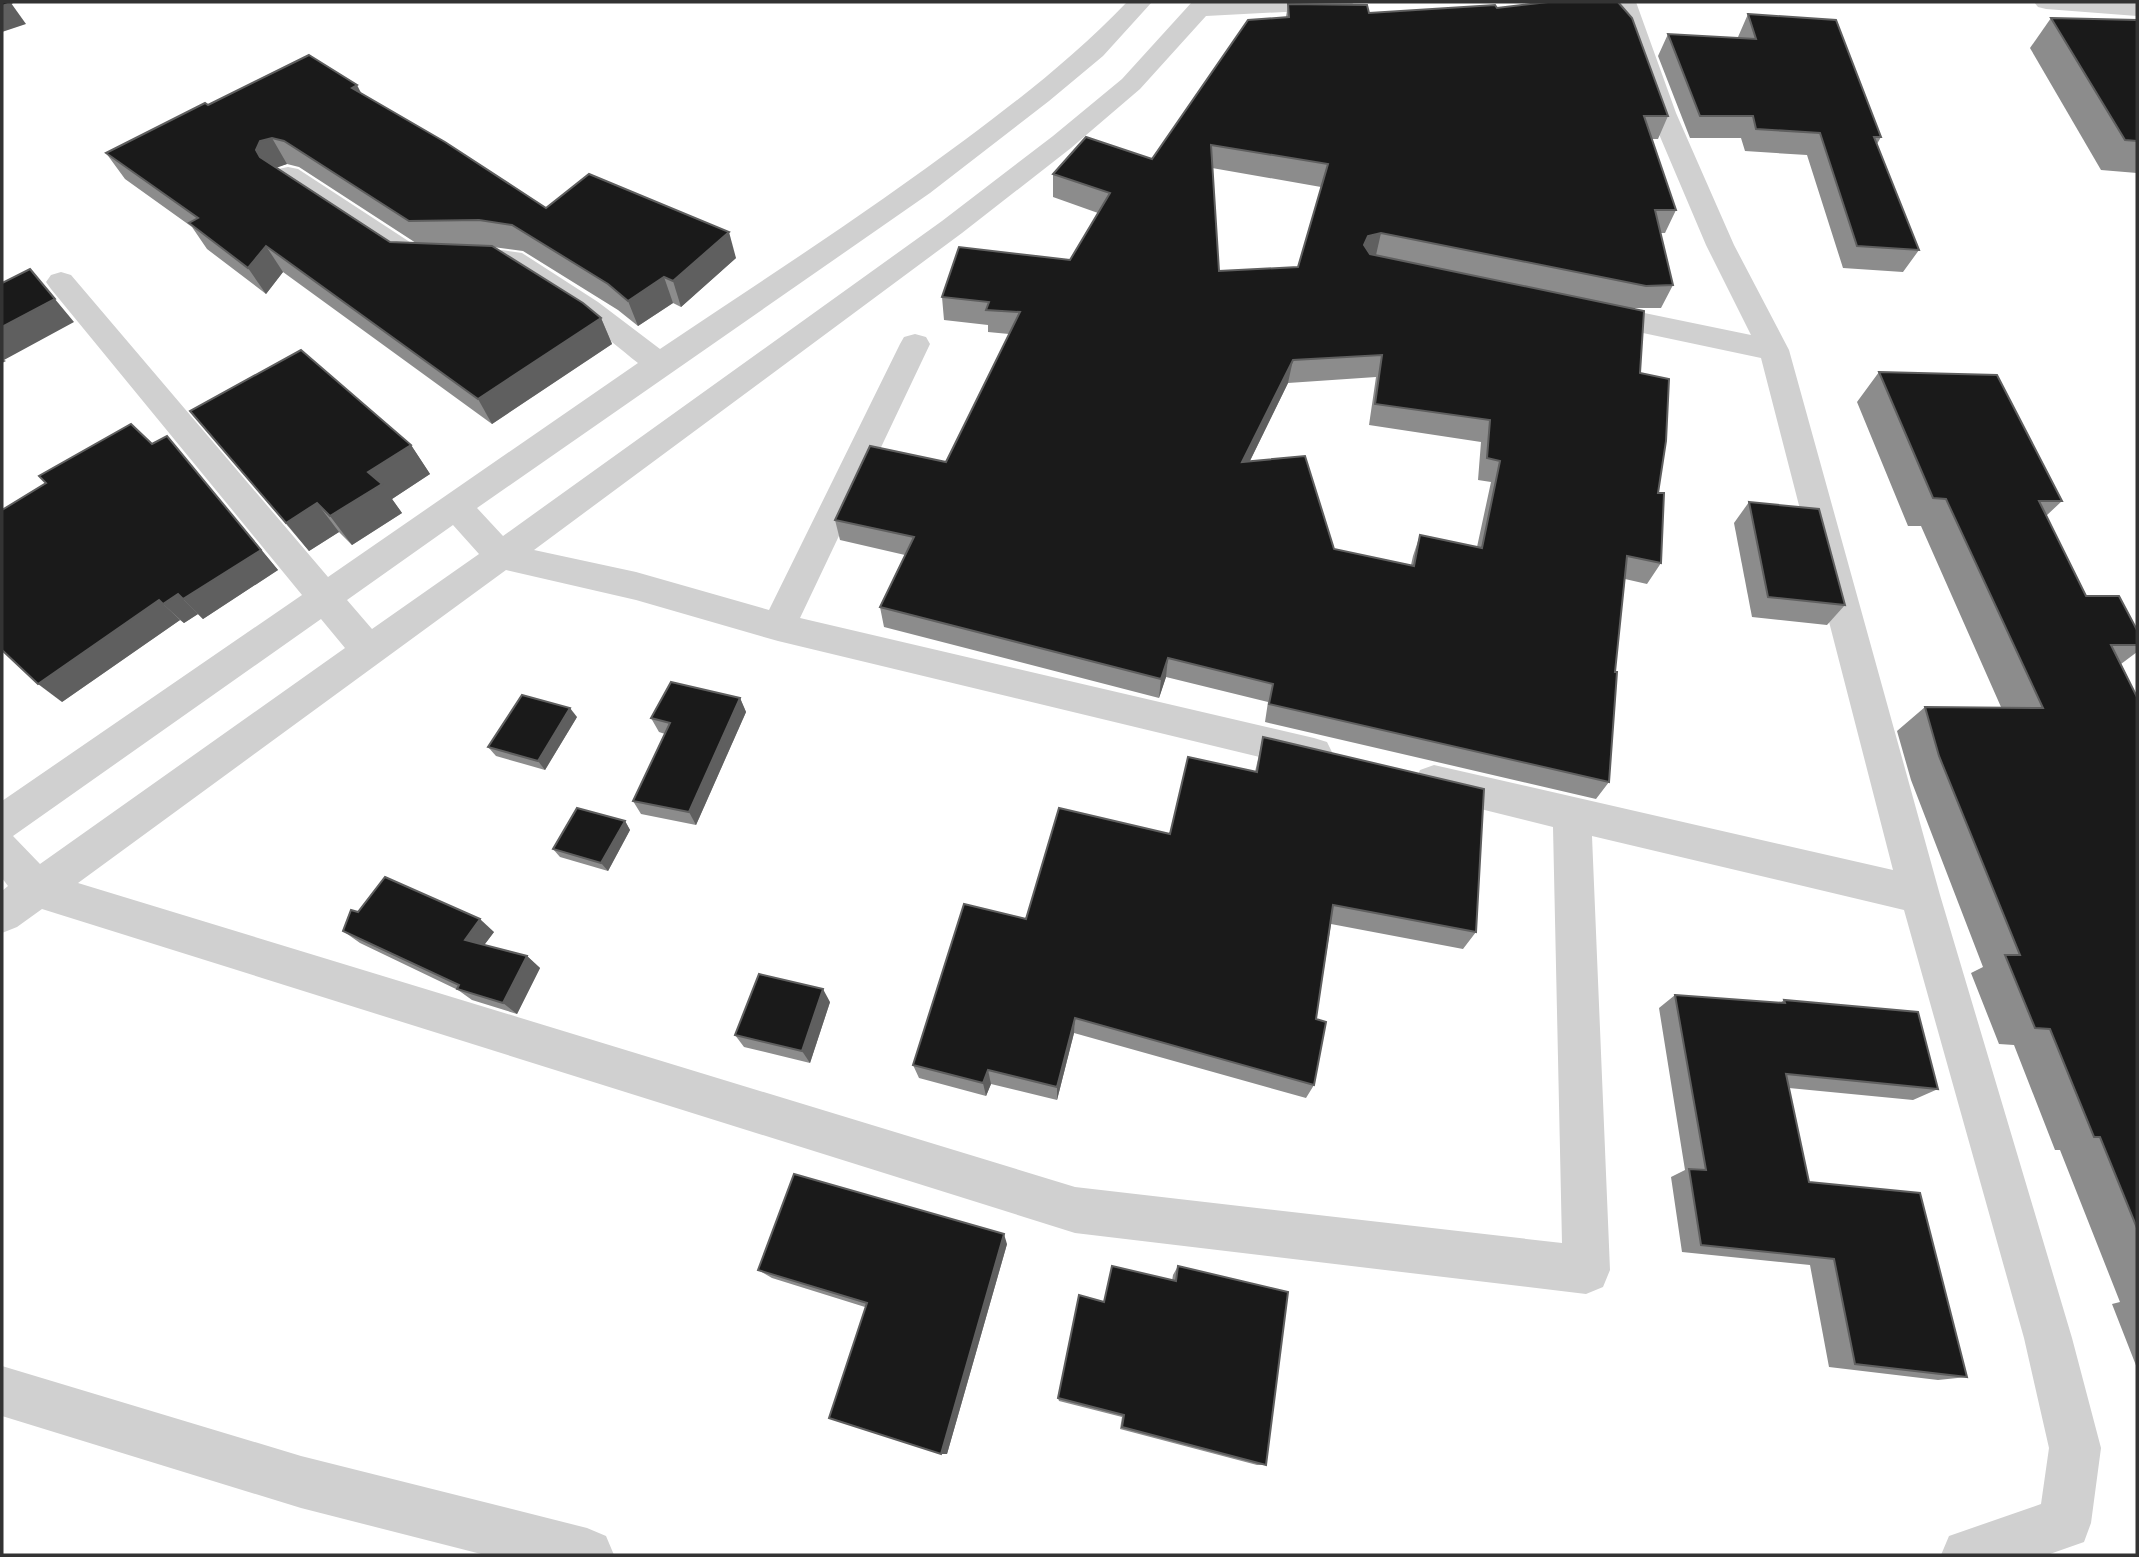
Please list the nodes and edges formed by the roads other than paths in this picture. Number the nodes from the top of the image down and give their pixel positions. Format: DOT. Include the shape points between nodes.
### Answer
graph roads {
  1 [pos="1140,2"];
  2 [pos="1342,2"];
  3 [pos="1624,2"];
  4 [pos="2046,2"];
  5 [pos="2107,4"];
  6 [pos="1203,6"];
  7 [pos="2137,9"];
  8 [pos="288,175"];
  9 [pos="479,258"];
  10 [pos="441,259"];
  11 [pos="61,282"];
  12 [pos="1561,306"];
  13 [pos="915,344"];
  14 [pos="1774,350"];
  15 [pos="659,364"];
  16 [pos="456,507"];
  17 [pos="501,556"];
  18 [pos="325,597"];
  19 [pos="778,627"];
  20 [pos="368,650"];
  21 [pos="1343,760"];
  22 [pos="1397,773"];
  23 [pos="1572,814"];
  24 [pos="2,823"];
  25 [pos="2,850"];
  26 [pos="37,889"];
  27 [pos="1920,895"];
  28 [pos="2,914"];
  29 [pos="2,1391"];
  30 [pos="587,1555"];
  31 [pos="1968,1555"];
  1 -- 15 [label="street" via="1094,51 931,178"];
  2 -- 6 [label="street"];
  3 -- 14 [label="street" via="1663,113 1720,245"];
  4 -- 5 [label="street"];
  5 -- 7 [label="street"];
  6 -- 17 [label="street" via="1131,84 1062,142"];
  8 -- 10 [label="street" via="415,259"];
  9 -- 15 [label="street" via="512,260 562,289"];
  11 -- 18 [label="street"];
  12 -- 14 [label="street"];
  13 -- 19 [label="street"];
  14 -- 27 [label="street"];
  15 -- 16 [label="street"];
  16 -- 17 [label="street"];
  16 -- 18 [label="street"];
  17 -- 19 [label="street" via="636,586"];
  17 -- 20 [label="street"];
  18 -- 20 [label="street"];
  18 -- 24 [label="street"];
  19 -- 21 [label="street"];
  20 -- 26 [label="street"];
  22 -- 23 [label="street"];
  23 -- 26 [label="street" via="1586,1270 1075,1210"];
  23 -- 27 [label="street"];
  25 -- 26 [label="street"];
  26 -- 28 [label="street"];
  27 -- 31 [label="street" via="2076,1448 2066,1523"];
  29 -- 30 [label="street" via="301,1482"];
}
